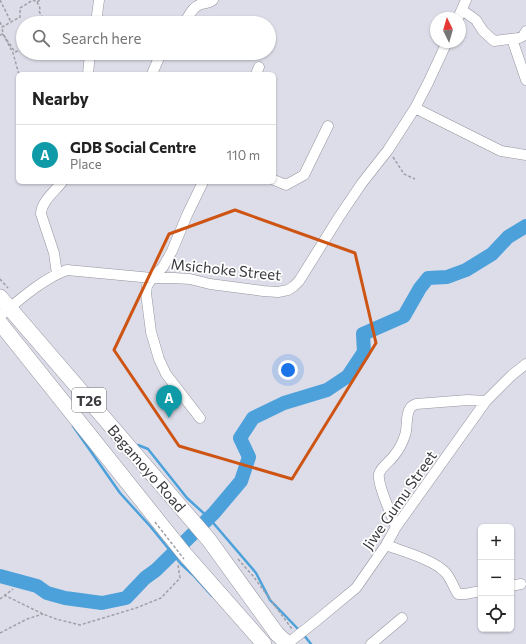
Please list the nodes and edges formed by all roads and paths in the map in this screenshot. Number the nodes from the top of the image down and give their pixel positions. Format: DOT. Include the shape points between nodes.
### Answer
graph roads {
  1 [pos="0,0"];
  2 [pos="40,0"];
  3 [pos="99,0"];
  4 [pos="213,0"];
  5 [pos="37,2"];
  6 [pos="462,9"];
  7 [pos="20,16"];
  8 [pos="41,16"];
  9 [pos="97,16"];
  10 [pos="188,16"];
  11 [pos="16,19"];
  12 [pos="0,22"];
  13 [pos="11,22"];
  14 [pos="2,27"];
  15 [pos="526,31"];
  16 [pos="3,34"];
  17 [pos="0,35"];
  18 [pos="512,39"];
  19 [pos="444,48"];
  20 [pos="16,52"];
  21 [pos="89,60"];
  22 [pos="158,60"];
  23 [pos="18,72"];
  24 [pos="88,72"];
  25 [pos="153,72"];
  26 [pos="526,80"];
  27 [pos="415,108"];
  28 [pos="328,126"];
  29 [pos="388,150"];
  30 [pos="526,155"];
  31 [pos="415,179"];
  32 [pos="276,181"];
  33 [pos="60,184"];
  34 [pos="202,184"];
  35 [pos="57,274"];
  36 [pos="152,278"];
  37 [pos="3,307"];
  38 [pos="0,323"];
  39 [pos="526,364"];
  40 [pos="486,401"];
  41 [pos="200,418"];
  42 [pos="157,522"];
  43 [pos="396,527"];
  44 [pos="386,544"];
  45 [pos="183,559"];
  46 [pos="253,576"];
  47 [pos="14,589"];
  48 [pos="478,592"];
  49 [pos="4,595"];
  50 [pos="0,599"];
  51 [pos="43,614"];
  52 [pos="402,618"];
  53 [pos="0,633"];
  54 [pos="291,641"];
  55 [pos="264,644"];
  56 [pos="371,644"];
  1 -- 13 [label="path"];
  2 -- 5 [label="path"];
  3 -- 9 [label="street"];
  4 -- 10 [label="street" via="196,6"];
  5 -- 7 [label="path" via="33,0 20,8"];
  5 -- 8 [label="path"];
  6 -- 18 [label="street" via="476,20 494,41"];
  11 -- 13 [label="path"];
  12 -- 14 [label="path"];
  13 -- 14 [label="path"];
  14 -- 16 [label="path"];
  15 -- 18 [label="street" via="523,36"];
  16 -- 17 [label="path"];
  16 -- 20 [label="path"];
  16 -- 23 [label="path" via="13,53"];
  18 -- 26 [label="street"];
  19 -- 27 [label="street, Msichoke Street"];
  21 -- 24 [label="street"];
  22 -- 25 [label="street"];
  27 -- 29 [label="street, Msichoke Street"];
  27 -- 30 [label="street" via="501,151"];
  28 -- 32 [label="street" via="304,175 286,185"];
  29 -- 31 [label="path" via="404,174"];
  29 -- 36 [label="street, Msichoke Street" via="342,211 299,281 288,290 263,291 190,279"];
  33 -- 35 [label="street" via="41,208"];
  34 -- 36 [label="street" via="172,251"];
  35 -- 36 [label="street, Msichoke Street" via="76,270"];
  35 -- 37 [label="street, Msichoke Street"];
  36 -- 41 [label="street" via="146,293 150,332 159,359 166,374"];
  37 -- 54 [label="highway, Bagamoyo Road / T26" via="179,504 209,540 277,634"];
  38 -- 42 [label="highway, Bagamoyo Road / T26"];
  39 -- 40 [label="street, Jiwe Gumu Street"];
  40 -- 43 [label="street, Jiwe Gumu Street"];
  40 -- 43 [label="street" via="416,404 411,407 405,435 393,457 379,473 384,496"];
  42 -- 45 [label="highway, Bagamoyo Road / T26"];
  42 -- 45 [label="path, bridge"];
  43 -- 44 [label="street, Jiwe Gumu Street"];
  44 -- 48 [label="street" via="437,565 446,573 458,594"];
  44 -- 54 [label="street, Jiwe Gumu Street" via="356,588"];
  45 -- 51 [label="path" via="180,578 161,598 136,608 80,625 56,620"];
  45 -- 55 [label="highway, Bagamoyo Road / T26"];
  46 -- 54 [label="path" via="288,624"];
  47 -- 49 [label="path"];
  49 -- 50 [label="path"];
  49 -- 51 [label="path"];
  51 -- 53 [label="path" via="26,619"];
  52 -- 56 [label="street"];
}
